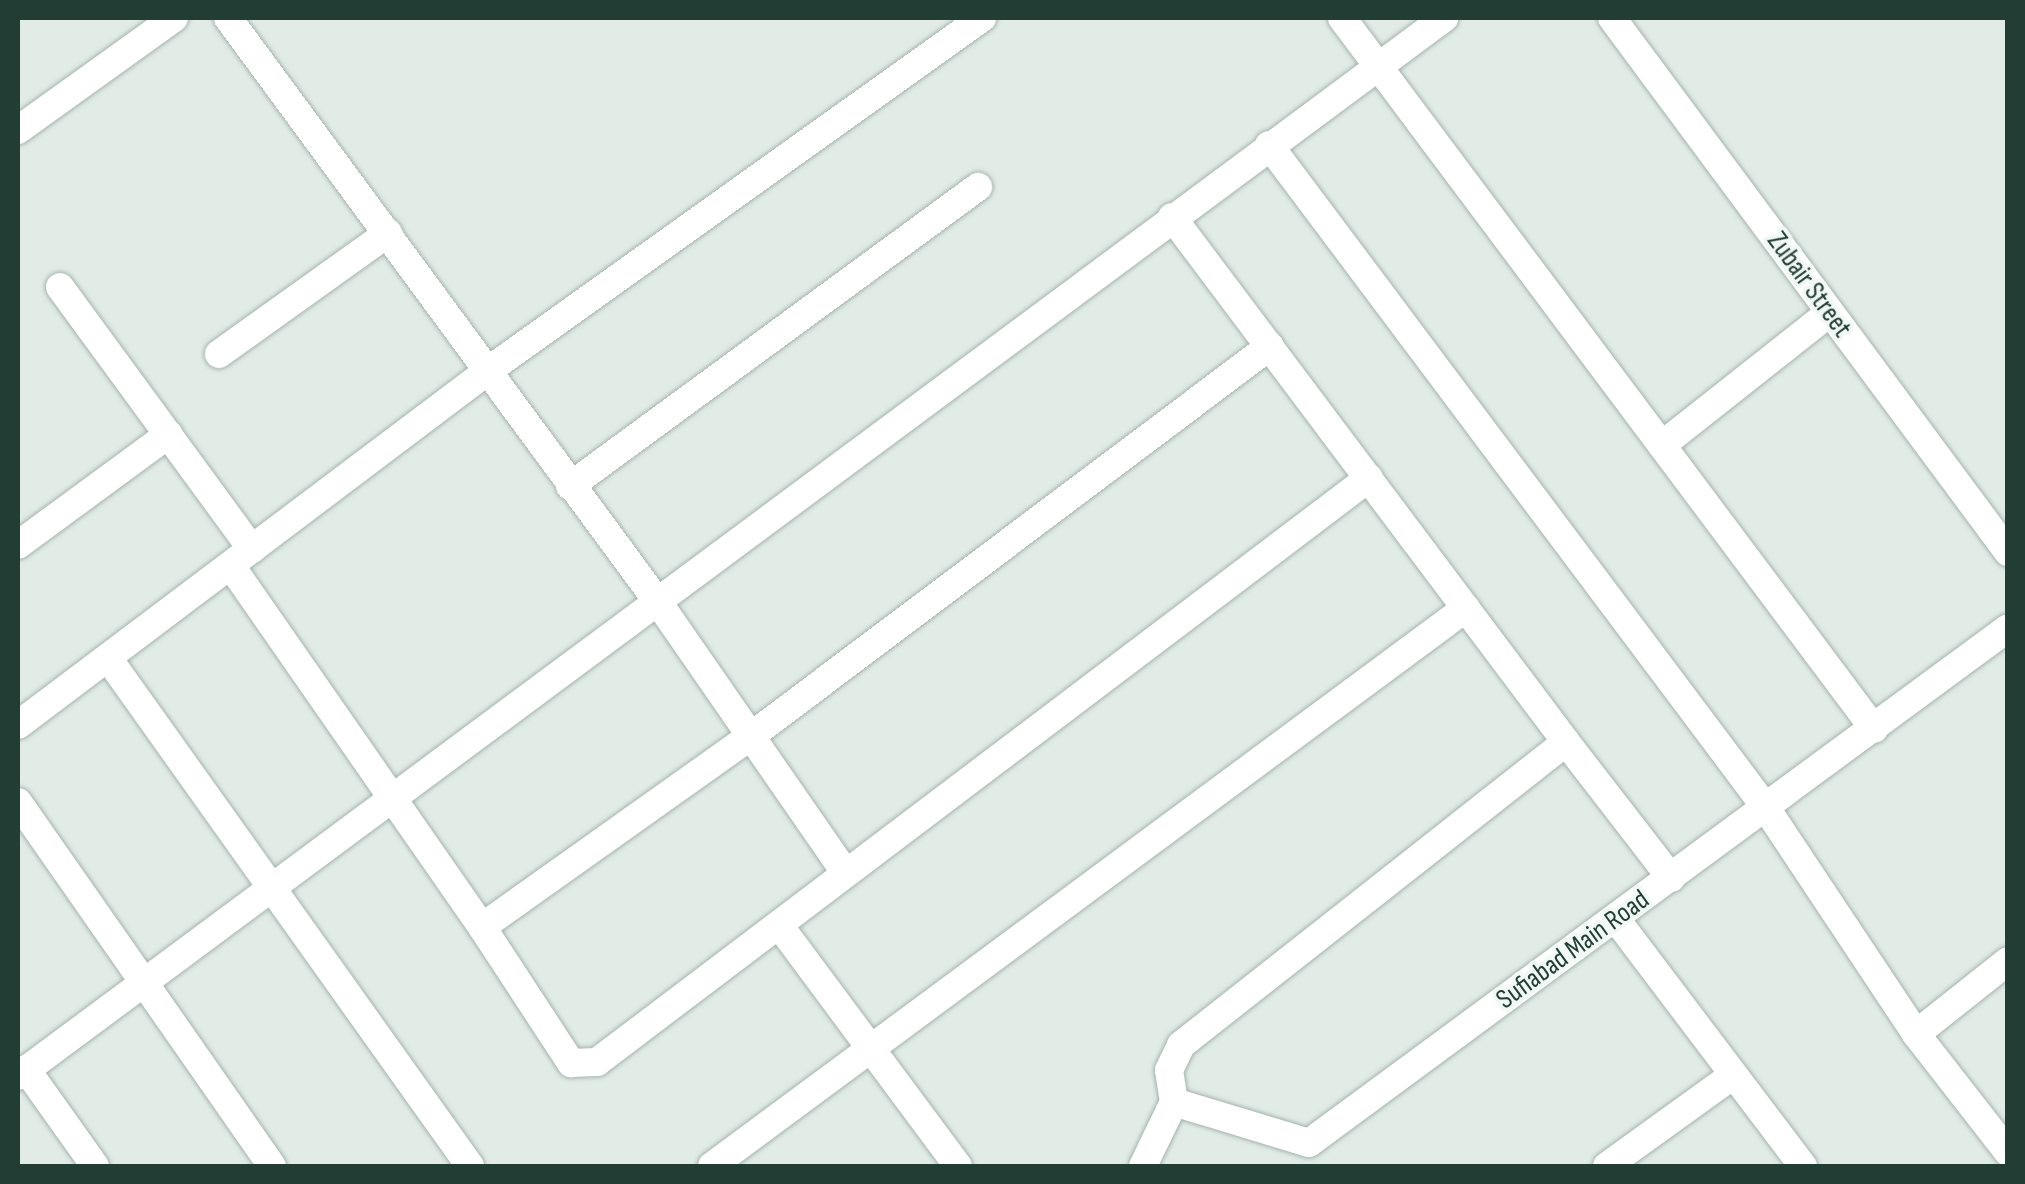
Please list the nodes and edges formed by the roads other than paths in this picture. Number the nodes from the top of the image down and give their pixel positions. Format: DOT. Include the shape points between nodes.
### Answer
graph roads {
  1 [pos="174,18"];
  2 [pos="228,18"];
  3 [pos="982,18"];
  4 [pos="1342,18"];
  5 [pos="1444,18"];
  6 [pos="1612,18"];
  7 [pos="1377,65"];
  8 [pos="18,130"];
  9 [pos="1269,145"];
  10 [pos="978,187"];
  11 [pos="1172,217"];
  12 [pos="388,233"];
  13 [pos="60,287"];
  14 [pos="1828,313"];
  15 [pos="1270,346"];
  16 [pos="218,354"];
  17 [pos="489,370"];
  18 [pos="168,434"];
  19 [pos="1662,446"];
  20 [pos="1369,478"];
  21 [pos="570,486"];
  22 [pos="18,544"];
  23 [pos="2008,552"];
  24 [pos="242,557"];
  25 [pos="658,602"];
  26 [pos="1466,608"];
  27 [pos="2008,628"];
  28 [pos="108,658"];
  29 [pos="18,725"];
  30 [pos="1874,729"];
  31 [pos="750,736"];
  32 [pos="1566,742"];
  33 [pos="392,797"];
  34 [pos="18,802"];
  35 [pos="1766,808"];
  36 [pos="845,872"];
  37 [pos="1671,878"];
  38 [pos="272,886"];
  39 [pos="1616,919"];
  40 [pos="779,925"];
  41 [pos="482,928"];
  42 [pos="2008,962"];
  43 [pos="142,983"];
  44 [pos="1916,1034"];
  45 [pos="873,1048"];
  46 [pos="22,1073"];
  47 [pos="1733,1074"];
  48 [pos="1174,1102"];
  49 [pos="2008,1152"];
  50 [pos="95,1166"];
  51 [pos="272,1166"];
  52 [pos="470,1166"];
  53 [pos="712,1166"];
  54 [pos="958,1166"];
  55 [pos="1143,1166"];
  56 [pos="1607,1166"];
  57 [pos="1803,1166"];
  1 -- 8 [label="street"];
  2 -- 12 [label="street"];
  3 -- 17 [label="street"];
  4 -- 7 [label="street"];
  5 -- 7 [label="street"];
  6 -- 14 [label="street, Zubair Street"];
  7 -- 9 [label="street"];
  7 -- 19 [label="street"];
  9 -- 11 [label="street"];
  9 -- 35 [label="street"];
  10 -- 21 [label="street"];
  11 -- 15 [label="street"];
  11 -- 25 [label="street"];
  12 -- 16 [label="street"];
  12 -- 17 [label="street"];
  13 -- 18 [label="street"];
  14 -- 19 [label="street"];
  14 -- 23 [label="street, Zubair Street"];
  15 -- 20 [label="street"];
  15 -- 31 [label="street"];
  17 -- 21 [label="street"];
  17 -- 24 [label="street"];
  18 -- 22 [label="street"];
  18 -- 24 [label="street"];
  19 -- 30 [label="street"];
  20 -- 26 [label="street"];
  20 -- 36 [label="street"];
  21 -- 25 [label="street"];
  24 -- 28 [label="street"];
  24 -- 33 [label="street"];
  25 -- 31 [label="street"];
  25 -- 33 [label="street"];
  26 -- 32 [label="street"];
  26 -- 45 [label="street"];
  27 -- 30 [label="street, Sufiabad Main Road"];
  28 -- 29 [label="street"];
  28 -- 38 [label="street"];
  30 -- 35 [label="street, Sufiabad Main Road"];
  31 -- 36 [label="street"];
  31 -- 41 [label="street"];
  32 -- 37 [label="street"];
  32 -- 48 [label="street" via="1181,1046 1169,1070"];
  33 -- 38 [label="street"];
  33 -- 41 [label="street"];
  34 -- 43 [label="street"];
  35 -- 37 [label="street, Sufiabad Main Road"];
  35 -- 44 [label="street"];
  36 -- 40 [label="street"];
  37 -- 39 [label="street, Sufiabad Main Road"];
  38 -- 43 [label="street"];
  38 -- 52 [label="street"];
  39 -- 47 [label="street"];
  39 -- 48 [label="street, Sufiabad Main Road" via="1309,1143"];
  40 -- 41 [label="street" via="585,1066 571,1063"];
  40 -- 45 [label="street"];
  42 -- 44 [label="street"];
  43 -- 46 [label="street"];
  43 -- 51 [label="street"];
  44 -- 49 [label="street"];
  45 -- 53 [label="street"];
  45 -- 54 [label="street"];
  46 -- 50 [label="street"];
  47 -- 56 [label="street"];
  47 -- 57 [label="street"];
  48 -- 55 [label="street"];
}
